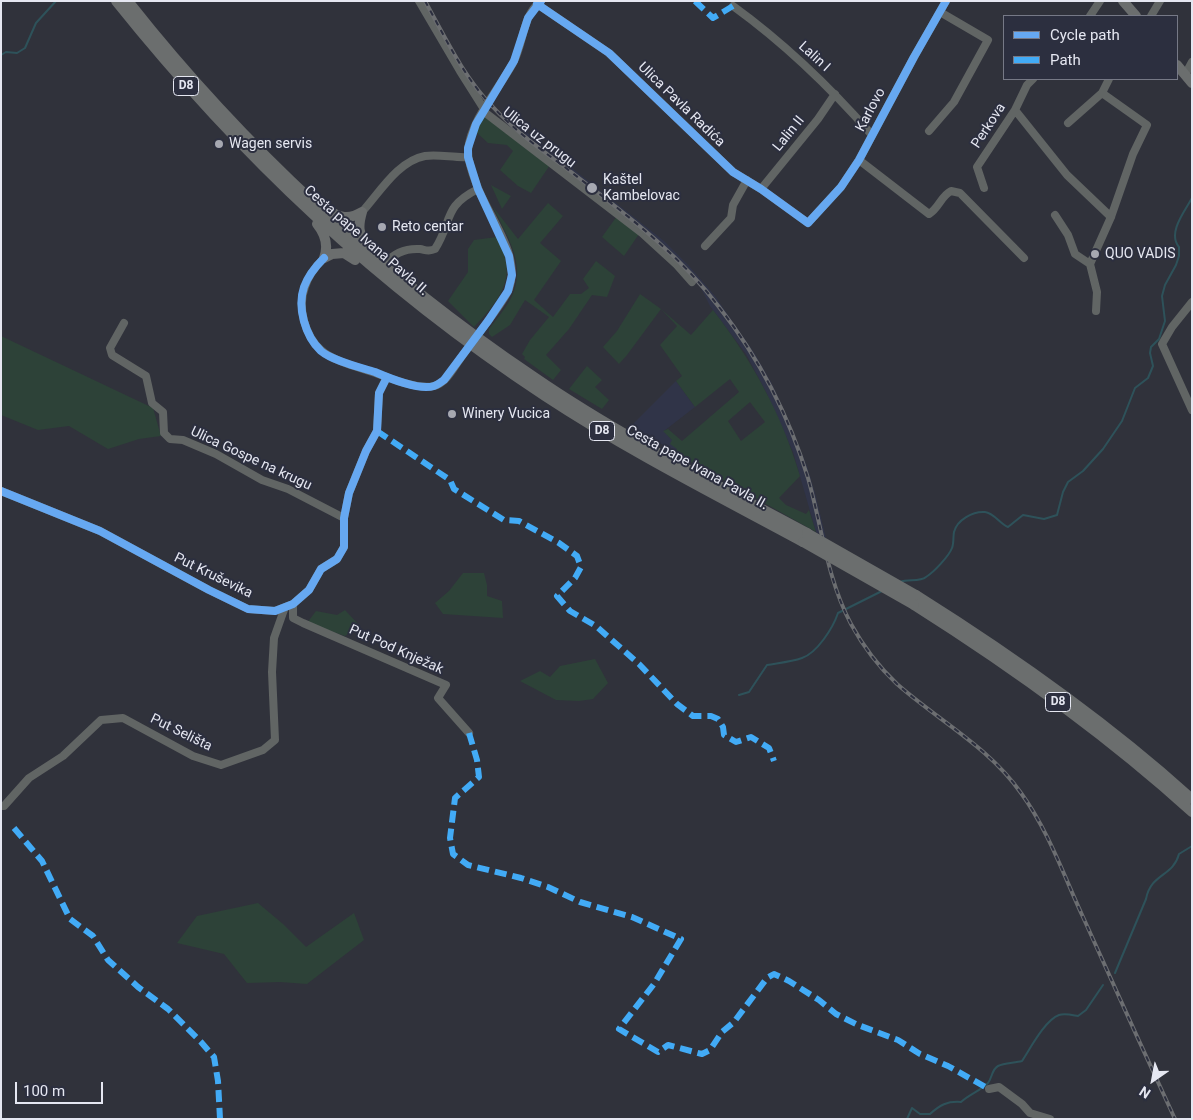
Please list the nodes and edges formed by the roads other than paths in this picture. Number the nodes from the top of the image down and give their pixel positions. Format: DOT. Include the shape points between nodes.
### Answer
graph roads {
  1 [pos="116,1"];
  2 [pos="128,1"];
  3 [pos="419,1"];
  4 [pos="946,1"];
  5 [pos="1100,1"];
  6 [pos="1123,1"];
  7 [pos="1160,1"];
  8 [pos="539,3"];
  9 [pos="733,6"];
  10 [pos="940,12"];
  11 [pos="1091,15"];
  12 [pos="1135,15"];
  13 [pos="1152,15"];
  14 [pos="1192,62"];
  15 [pos="1178,66"];
  16 [pos="1188,79"];
  17 [pos="1032,80"];
  18 [pos="1108,80"];
  19 [pos="1102,93"];
  20 [pos="836,94"];
  21 [pos="484,110"];
  22 [pos="1014,110"];
  23 [pos="1068,123"];
  24 [pos="929,131"];
  25 [pos="872,135"];
  26 [pos="468,157"];
  27 [pos="859,160"];
  28 [pos="747,180"];
  29 [pos="984,188"];
  30 [pos="478,189"];
  31 [pos="761,189"];
  32 [pos="314,203"];
  33 [pos="362,212"];
  34 [pos="312,214"];
  35 [pos="1055,215"];
  36 [pos="1111,218"];
  37 [pos="808,223"];
  38 [pos="705,246"];
  39 [pos="372,255"];
  40 [pos="324,258"];
  41 [pos="1024,258"];
  42 [pos="384,264"];
  43 [pos="1090,264"];
  44 [pos="372,267"];
  45 [pos="692,282"];
  46 [pos="1192,302"];
  47 [pos="1096,310"];
  48 [pos="124,323"];
  49 [pos="387,377"];
  50 [pos="1192,410"];
  51 [pos="1,491"];
  52 [pos="344,518"];
  53 [pos="805,537"];
  54 [pos="915,600"];
  55 [pos="293,604"];
  56 [pos="285,607"];
  57 [pos="469,733"];
  58 [pos="1192,799"];
  59 [pos="1,806"];
  60 [pos="1192,812"];
  61 [pos="988,1089"];
  62 [pos="1050,1119"];
  1 -- 34 [label="main road, Cesta pape Ivana Pavla II. / D8" via="207,110"];
  2 -- 32 [label="main road, Cesta pape Ivana Pavla II. / D8" via="229,118"];
  3 -- 21 [label="street"];
  4 -- 10 [label="street, Karlovo"];
  5 -- 11 [label="street"];
  6 -- 12 [label="main road"];
  7 -- 13 [label="street"];
  8 -- 21 [label="street" via="528,18 514,61"];
  8 -- 28 [label="street, Ulica Pavla Radića" via="609,53 733,172"];
  9 -- 20 [label="street, Lalin I"];
  10 -- 24 [label="street" via="988,40 954,102"];
  10 -- 25 [label="street, Karlovo"];
  14 -- 16 [label="street"];
  15 -- 16 [label="main road"];
  17 -- 22 [label="street, Perkova"];
  18 -- 19 [label="street"];
  19 -- 23 [label="street"];
  19 -- 36 [label="street" via="1147,125 1133,154"];
  20 -- 25 [label="street, Lalin I"];
  20 -- 31 [label="street, Lalin II"];
  21 -- 26 [label="street" via="472,133"];
  21 -- 45 [label="street, Ulica uz prugu" via="642,233"];
  22 -- 29 [label="street, Perkova" via="977,167"];
  22 -- 36 [label="street" via="1067,176"];
  25 -- 27 [label="street, Karlovo"];
  26 -- 30 [label="street"];
  26 -- 33 [label="street" via="435,155 408,163"];
  27 -- 37 [label="street, Karlovo" via="841,187"];
  27 -- 41 [label="street" via="930,214 946,194 951,191 960,193"];
  28 -- 31 [label="street, Ulica Pavla Radića"];
  28 -- 38 [label="street" via="733,205 731,218"];
  30 -- 42 [label="street" via="453,208 435,249 403,251"];
  30 -- 49 [label="street, bridge" via="505,243 512,266 508,291 444,380 434,386 422,387"];
  31 -- 37 [label="street, Ulica Pavla Radića"];
  32 -- 33 [label="main road" via="342,217"];
  32 -- 39 [label="main road, Cesta pape Ivana Pavla II. / D8"];
  33 -- 39 [label="main road" via="359,233"];
  34 -- 40 [label="main road" via="324,236"];
  34 -- 44 [label="main road, Cesta pape Ivana Pavla II. / D8"];
  35 -- 43 [label="street" via="1075,254"];
  36 -- 43 [label="street"];
  39 -- 42 [label="main road, Cesta pape Ivana Pavla II. / D8"];
  40 -- 44 [label="main road" via="344,252"];
  40 -- 49 [label="street" via="304,287 302,306 306,328 321,350 330,356"];
  42 -- 53 [label="main road, Cesta pape Ivana Pavla II. / D8" via="472,333 560,394"];
  43 -- 47 [label="street" via="1097,292"];
  44 -- 53 [label="main road, Cesta pape Ivana Pavla II. / D8" via="456,334 546,396 653,461"];
  46 -- 50 [label="street" via="1162,344"];
  48 -- 52 [label="street, Ulica Gospe na krugu" via="110,348 112,355 146,376 152,403 163,412 164,433 170,439 183,440 216,454 262,480 288,489"];
  49 -- 52 [label="street, Put Kruševika" via="379,393 377,431 349,493"];
  51 -- 56 [label="street, Put Kruševika" via="100,531 248,609 276,611"];
  52 -- 55 [label="street, Put Kruševika" via="344,547 337,559 321,569 309,590"];
  53 -- 54 [label="main road, Cesta pape Ivana Pavla II. / D8, bridge"];
  54 -- 58 [label="main road, Cesta pape Ivana Pavla II. / D8" via="990,642 1059,691"];
  54 -- 60 [label="main road, Cesta pape Ivana Pavla II. / D8" via="1059,703"];
  55 -- 56 [label="street, Put Kruševika"];
  55 -- 57 [label="street, Put Pod Knježak" via="293,618 298,621 446,685 438,698"];
  56 -- 59 [label="street, Put Selišta" via="274,638 275,740 263,750 221,765 194,756 123,718 101,720 63,756 29,778"];
  61 -- 62 [label="street" via="999,1087 1030,1113"];
}
